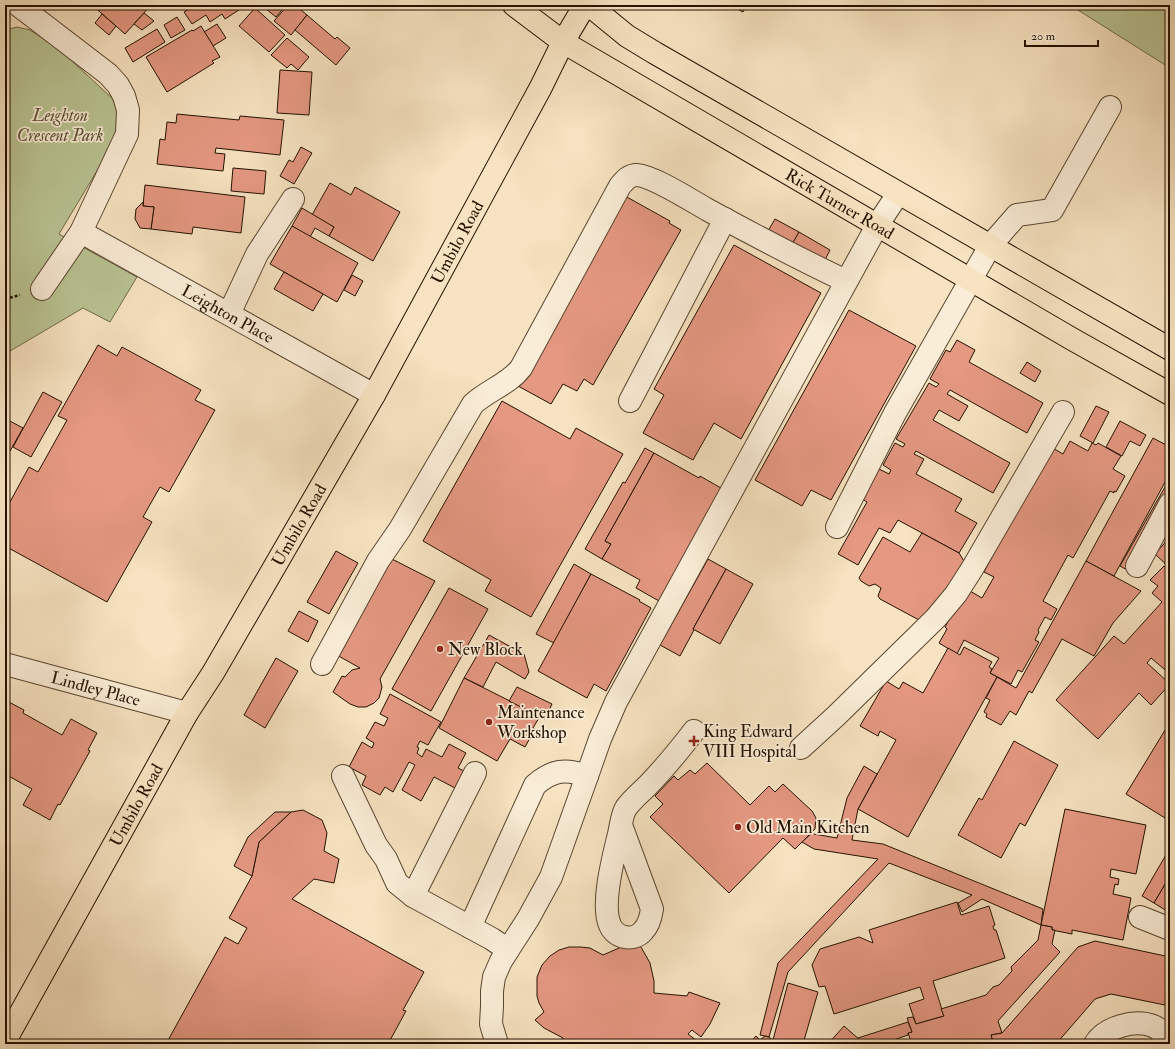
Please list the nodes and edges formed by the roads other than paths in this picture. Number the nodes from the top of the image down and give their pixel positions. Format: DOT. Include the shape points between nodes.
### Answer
graph roads {
  1 [pos="18,5"];
  2 [pos="514,5"];
  3 [pos="585,5"];
  4 [pos="589,5"];
  5 [pos="563,42"];
  6 [pos="1110,107"];
  7 [pos="898,194"];
  8 [pos="293,200"];
  9 [pos="725,219"];
  10 [pos="878,224"];
  11 [pos="81,232"];
  12 [pos="990,246"];
  13 [pos="971,280"];
  14 [pos="846,281"];
  15 [pos="42,289"];
  16 [pos="229,314"];
  17 [pos="1170,349"];
  18 [pos="1170,394"];
  19 [pos="374,395"];
  20 [pos="630,401"];
  21 [pos="1063,412"];
  22 [pos="1170,504"];
  23 [pos="837,527"];
  24 [pos="1137,566"];
  25 [pos="5,664"];
  26 [pos="322,664"];
  27 [pos="187,713"];
  28 [pos="694,731"];
  29 [pos="801,748"];
  30 [pos="475,773"];
  31 [pos="343,776"];
  32 [pos="587,776"];
  33 [pos="621,825"];
  34 [pos="413,896"];
  35 [pos="1140,917"];
  36 [pos="470,927"];
  37 [pos="1170,929"];
  38 [pos="508,950"];
  39 [pos="5,1041"];
  40 [pos="497,1044"];
  41 [pos="1095,1044"];
  42 [pos="1170,1044"];
  1 -- 11 [label="street" via="108,74 118,85 128,110 127,134"];
  2 -- 5 [label="main road, Rick Turner Road"];
  3 -- 5 [label="main road, Umbilo Road"];
  4 -- 7 [label="main road" via="649,50"];
  5 -- 10 [label="main road, Rick Turner Road"];
  5 -- 19 [label="main road, Umbilo Road"];
  6 -- 12 [label="street" via="1052,210 1017,215"];
  7 -- 10 [label="street"];
  7 -- 12 [label="main road"];
  8 -- 16 [label="street" via="257,254"];
  9 -- 14 [label="street"];
  9 -- 20 [label="street"];
  9 -- 26 [label="street" via="645,177 636,175 626,179 521,368 510,379 473,404 378,561"];
  10 -- 13 [label="main road, Rick Turner Road"];
  10 -- 14 [label="street"];
  11 -- 15 [label="street"];
  11 -- 16 [label="street, Leighton Place"];
  12 -- 13 [label="street"];
  12 -- 17 [label="main road"];
  13 -- 18 [label="main road, Rick Turner Road"];
  13 -- 23 [label="street" via="894,413"];
  14 -- 32 [label="street" via="616,702"];
  16 -- 19 [label="street, Leighton Place"];
  19 -- 27 [label="main road, Umbilo Road" via="213,673"];
  21 -- 29 [label="street" via="956,594 936,618"];
  22 -- 24 [label="street"];
  25 -- 27 [label="street, Lindley Place"];
  27 -- 39 [label="main road, Umbilo Road"];
  28 -- 33 [label="street" via="655,779 626,808"];
  30 -- 34 [label="street"];
  31 -- 34 [label="street" via="397,883"];
  32 -- 36 [label="street" via="566,771 544,777 535,785"];
  32 -- 38 [label="street" via="551,878"];
  34 -- 36 [label="street"];
  35 -- 37 [label="street"];
  36 -- 38 [label="street"];
  38 -- 40 [label="street" via="494,977 492,991 491,1024"];
  41 -- 42 [label="street" via="1111,1029 1133,1024 1154,1026"];
}
